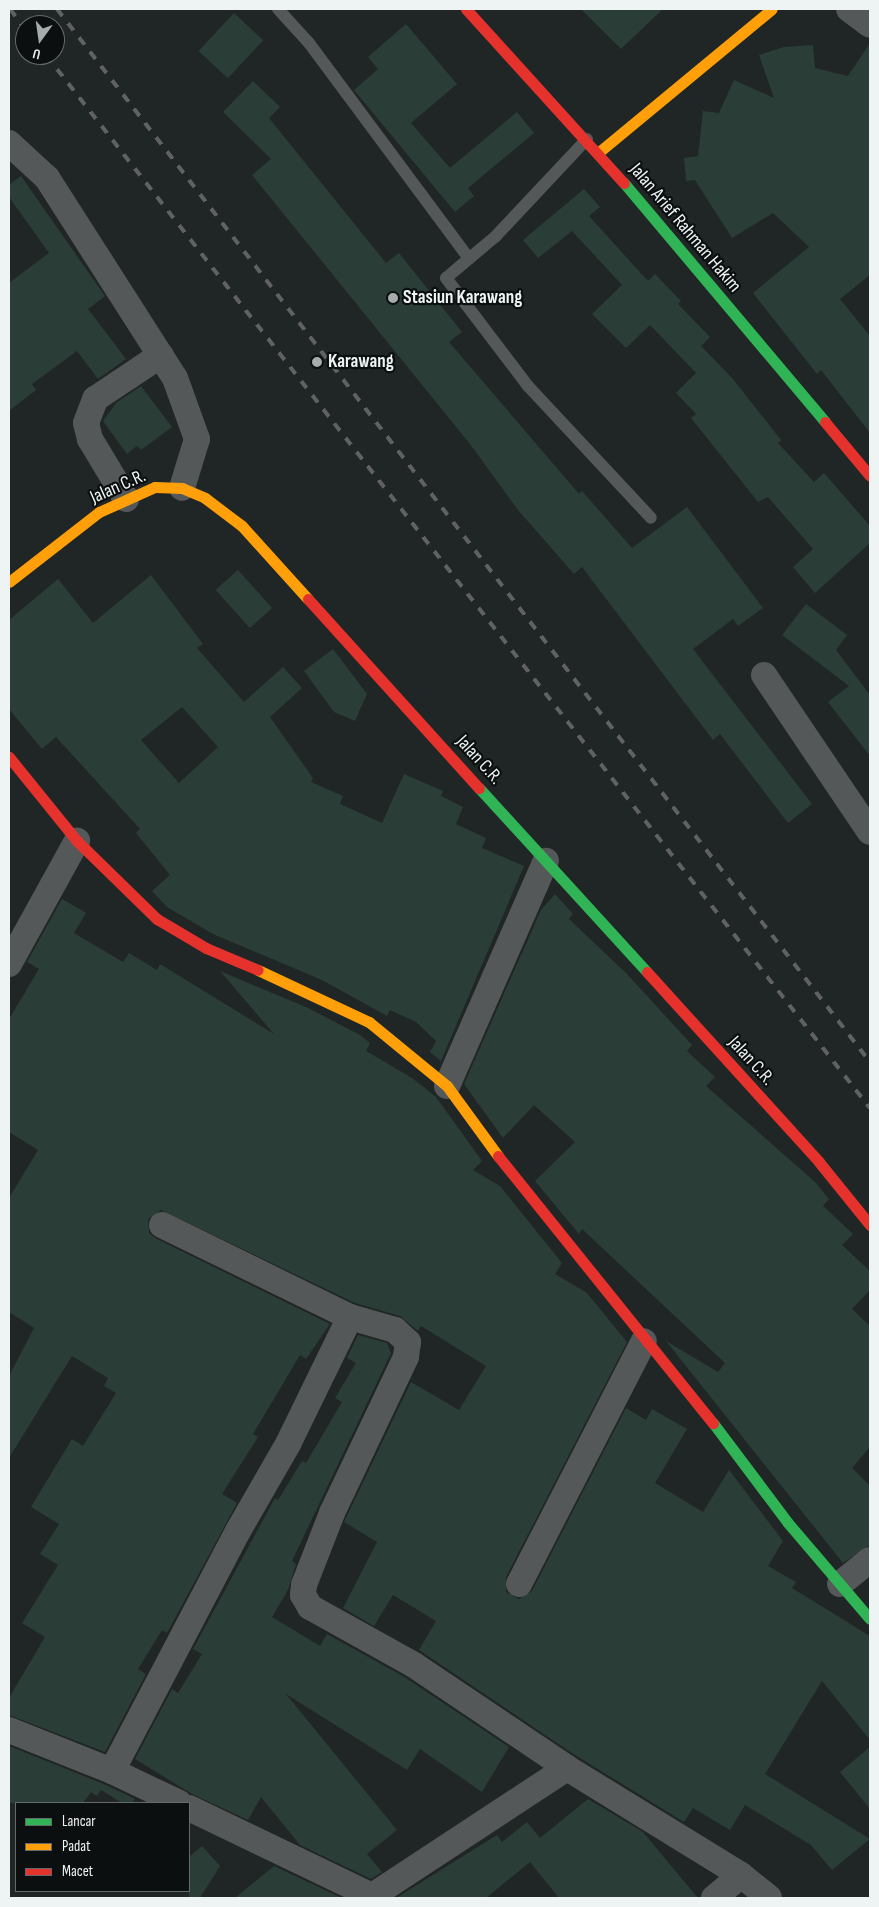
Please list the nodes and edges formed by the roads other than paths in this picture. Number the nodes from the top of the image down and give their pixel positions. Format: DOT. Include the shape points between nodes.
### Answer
graph roads {
  1 [pos="278,9"];
  2 [pos="466,9"];
  3 [pos="772,9"];
  4 [pos="849,9"];
  5 [pos="870,25"];
  6 [pos="587,139"];
  7 [pos="9,143"];
  8 [pos="598,152"];
  9 [pos="468,256"];
  10 [pos="161,355"];
  11 [pos="870,476"];
  12 [pos="182,488"];
  13 [pos="126,499"];
  14 [pos="651,518"];
  15 [pos="9,582"];
  16 [pos="764,675"];
  17 [pos="9,757"];
  18 [pos="870,832"];
  19 [pos="77,841"];
  20 [pos="546,861"];
  21 [pos="9,964"];
  22 [pos="447,1086"];
  23 [pos="162,1225"];
  24 [pos="870,1225"];
  25 [pos="350,1317"];
  26 [pos="644,1341"];
  27 [pos="870,1560"];
  28 [pos="519,1584"];
  29 [pos="840,1584"];
  30 [pos="870,1619"];
  31 [pos="9,1730"];
  32 [pos="567,1768"];
  33 [pos="112,1771"];
  34 [pos="177,1802"];
  35 [pos="190,1808"];
  36 [pos="741,1875"];
  37 [pos="370,1897"];
  38 [pos="714,1898"];
  39 [pos="769,1898"];
  1 -- 9 [label="lane" via="309,43"];
  2 -- 6 [label="street, Jalan Arief Rahman Hakim"];
  3 -- 8 [label="street"];
  4 -- 5 [label="street"];
  6 -- 8 [label="street, Jalan Arief Rahman Hakim"];
  6 -- 9 [label="lane" via="496,236"];
  7 -- 10 [label="street" via="47,178"];
  8 -- 11 [label="street, Jalan Arief Rahman Hakim"];
  9 -- 14 [label="lane" via="446,278 528,386"];
  10 -- 12 [label="street" via="196,429 197,439"];
  10 -- 13 [label="street" via="95,399 86,423 90,439"];
  12 -- 13 [label="street, Jalan C.R." via="155,487"];
  12 -- 20 [label="street, Jalan C.R." via="205,498 242,526"];
  13 -- 15 [label="street, Jalan C.R." via="99,512"];
  16 -- 18 [label="street"];
  17 -- 19 [label="street"];
  19 -- 21 [label="street"];
  19 -- 22 [label="street" via="157,919 206,948 315,994 369,1022"];
  20 -- 22 [label="street"];
  20 -- 24 [label="street, Jalan C.R." via="819,1162"];
  22 -- 26 [label="street" via="519,1186"];
  23 -- 25 [label="street"];
  25 -- 32 [label="street" via="395,1330 404,1336 407,1349 332,1513 303,1595 310,1607 414,1665"];
  25 -- 33 [label="street" via="288,1444 238,1531"];
  26 -- 28 [label="street"];
  26 -- 29 [label="street"];
  27 -- 29 [label="street"];
  29 -- 30 [label="street"];
  31 -- 33 [label="street"];
  32 -- 36 [label="street"];
  32 -- 37 [label="street"];
  33 -- 34 [label="street"];
  35 -- 37 [label="street"];
  36 -- 38 [label="street"];
  36 -- 39 [label="street"];
}
